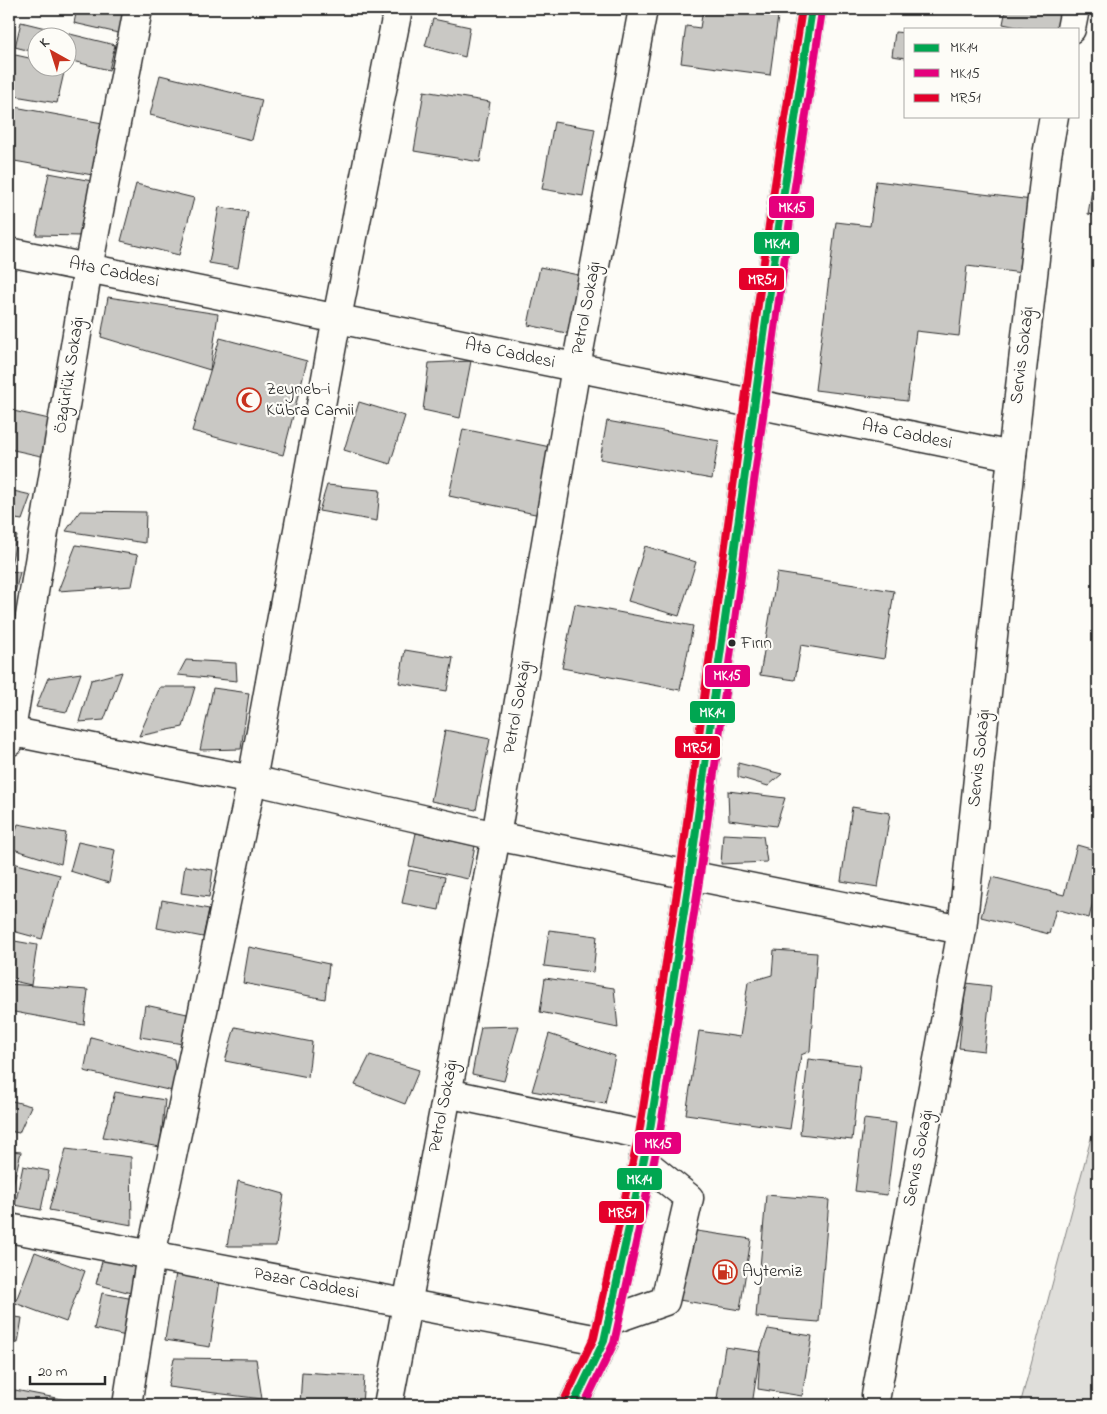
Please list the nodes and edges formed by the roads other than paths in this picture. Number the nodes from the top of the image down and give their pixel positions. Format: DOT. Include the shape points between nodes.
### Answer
graph roads {
  1 [pos="138,9"];
  2 [pos="398,9"];
  3 [pos="643,9"];
  4 [pos="812,9"];
  5 [pos="1075,9"];
  6 [pos="1071,28"];
  7 [pos="1054,118"];
  8 [pos="9,252"];
  9 [pos="88,268"];
  10 [pos="337,318"];
  11 [pos="576,367"];
  12 [pos="755,404"];
  13 [pos="1012,456"];
  14 [pos="10,735"];
  15 [pos="252,780"];
  16 [pos="496,836"];
  17 [pos="690,874"];
  18 [pos="962,930"];
  19 [pos="447,1093"];
  20 [pos="646,1148"];
  21 [pos="9,1228"];
  22 [pos="151,1255"];
  23 [pos="406,1303"];
  24 [pos="606,1331"];
  25 [pos="876,1395"];
  26 [pos="127,1405"];
  27 [pos="388,1405"];
  28 [pos="573,1405"];
  1 -- 9 [label="street, Özgürlük Sokağı"];
  2 -- 10 [label="street"];
  3 -- 11 [label="street, Petrol Sokağı"];
  4 -- 12 [label="street"];
  5 -- 6 [label="street"];
  7 -- 13 [label="street, Servis Sokağı" via="1046,155"];
  8 -- 9 [label="street, Ata Caddesi"];
  9 -- 10 [label="street, Ata Caddesi"];
  9 -- 14 [label="street, Özgürlük Sokağı"];
  10 -- 11 [label="street, Ata Caddesi"];
  10 -- 15 [label="street"];
  11 -- 12 [label="street, Ata Caddesi"];
  11 -- 16 [label="street, Petrol Sokağı"];
  12 -- 13 [label="street, Ata Caddesi"];
  12 -- 17 [label="street"];
  13 -- 18 [label="street, Servis Sokağı"];
  14 -- 15 [label="street"];
  15 -- 16 [label="street"];
  15 -- 22 [label="street"];
  16 -- 17 [label="street"];
  16 -- 19 [label="street, Petrol Sokağı"];
  17 -- 18 [label="street"];
  17 -- 20 [label="street"];
  18 -- 25 [label="street, Servis Sokağı"];
  19 -- 20 [label="street"];
  19 -- 23 [label="street, Petrol Sokağı"];
  20 -- 24 [label="street"];
  20 -- 24 [label="street" via="689,1198 665,1302"];
  21 -- 22 [label="street, Pazar Caddesi"];
  22 -- 23 [label="street, Pazar Caddesi"];
  22 -- 26 [label="street"];
  23 -- 24 [label="street, Pazar Caddesi"];
  23 -- 27 [label="street, Petrol Sokağı"];
  24 -- 28 [label="street"];
}
